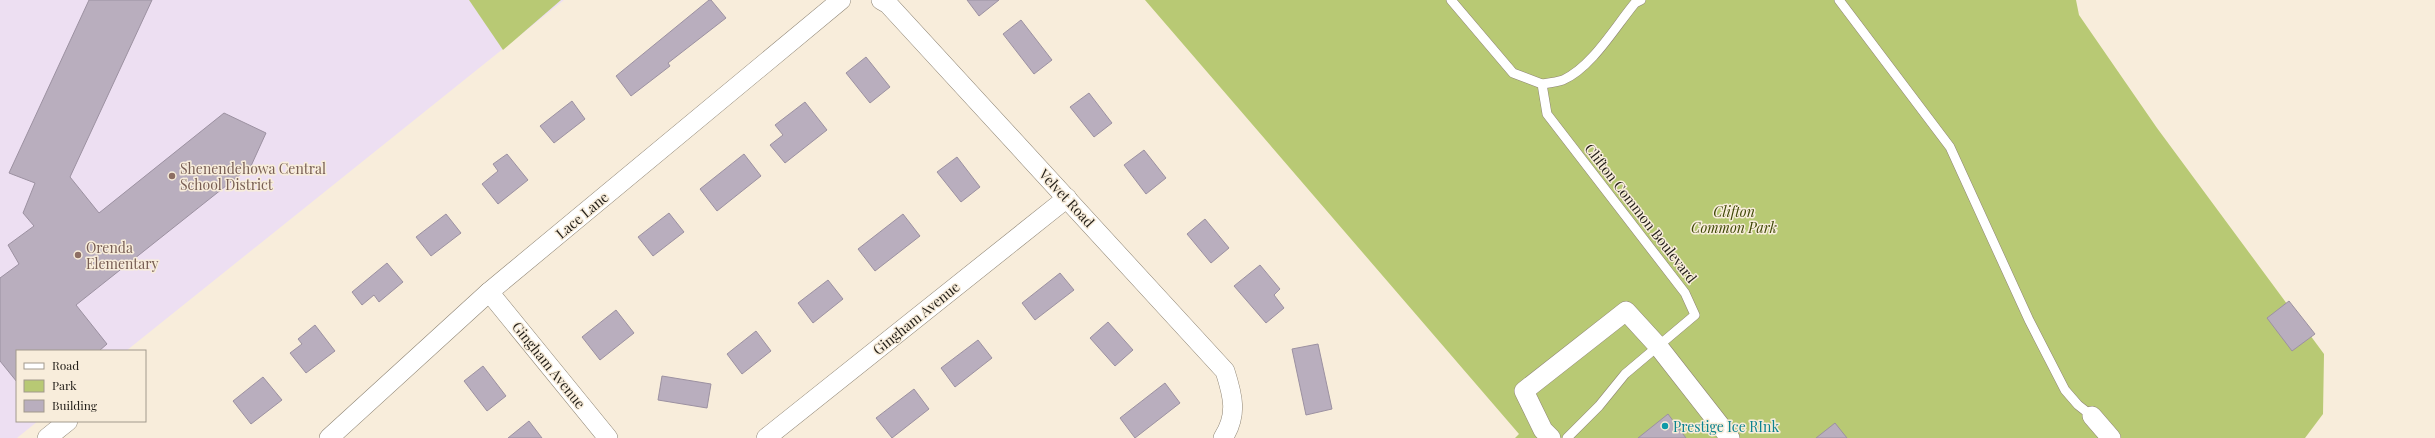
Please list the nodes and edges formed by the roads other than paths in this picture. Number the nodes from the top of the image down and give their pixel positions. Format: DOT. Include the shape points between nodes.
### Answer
graph roads {
  1 [pos="841,0"];
  2 [pos="881,0"];
  3 [pos="1451,0"];
  4 [pos="1641,0"];
  5 [pos="1839,0"];
  6 [pos="1542,84"];
  7 [pos="1067,198"];
  8 [pos="489,292"];
  9 [pos="1658,346"];
  10 [pos="2092,416"];
  11 [pos="67,422"];
  12 [pos="47,438"];
  13 [pos="329,438"];
  14 [pos="608,438"];
  15 [pos="766,438"];
  16 [pos="1223,438"];
  17 [pos="1551,438"];
  18 [pos="1567,438"];
  19 [pos="1730,438"];
  20 [pos="2110,438"];
  1 -- 8 [label="street, Lace Lane"];
  2 -- 7 [label="street, Velvet Road" via="888,4"];
  3 -- 6 [label="lane" via="1513,73"];
  4 -- 6 [label="lane" via="1635,4 1593,57 1573,74 1562,80"];
  5 -- 10 [label="lane" via="1950,147 2029,320 2065,390 2078,406"];
  6 -- 9 [label="lane, Clifton Common Boulevard" via="1548,114 1685,293 1695,316"];
  7 -- 15 [label="street, Gingham Avenue"];
  7 -- 16 [label="street, Velvet Road" via="1225,371 1233,408 1231,426"];
  8 -- 13 [label="street, Lace Lane"];
  8 -- 14 [label="street, Gingham Avenue"];
  9 -- 17 [label="street" via="1626,311 1524,391 1543,430"];
  9 -- 18 [label="lane, Clifton Common Boulevard" via="1625,374 1599,406"];
  9 -- 19 [label="street"];
  10 -- 20 [label="street"];
  11 -- 12 [label="street"];
}
